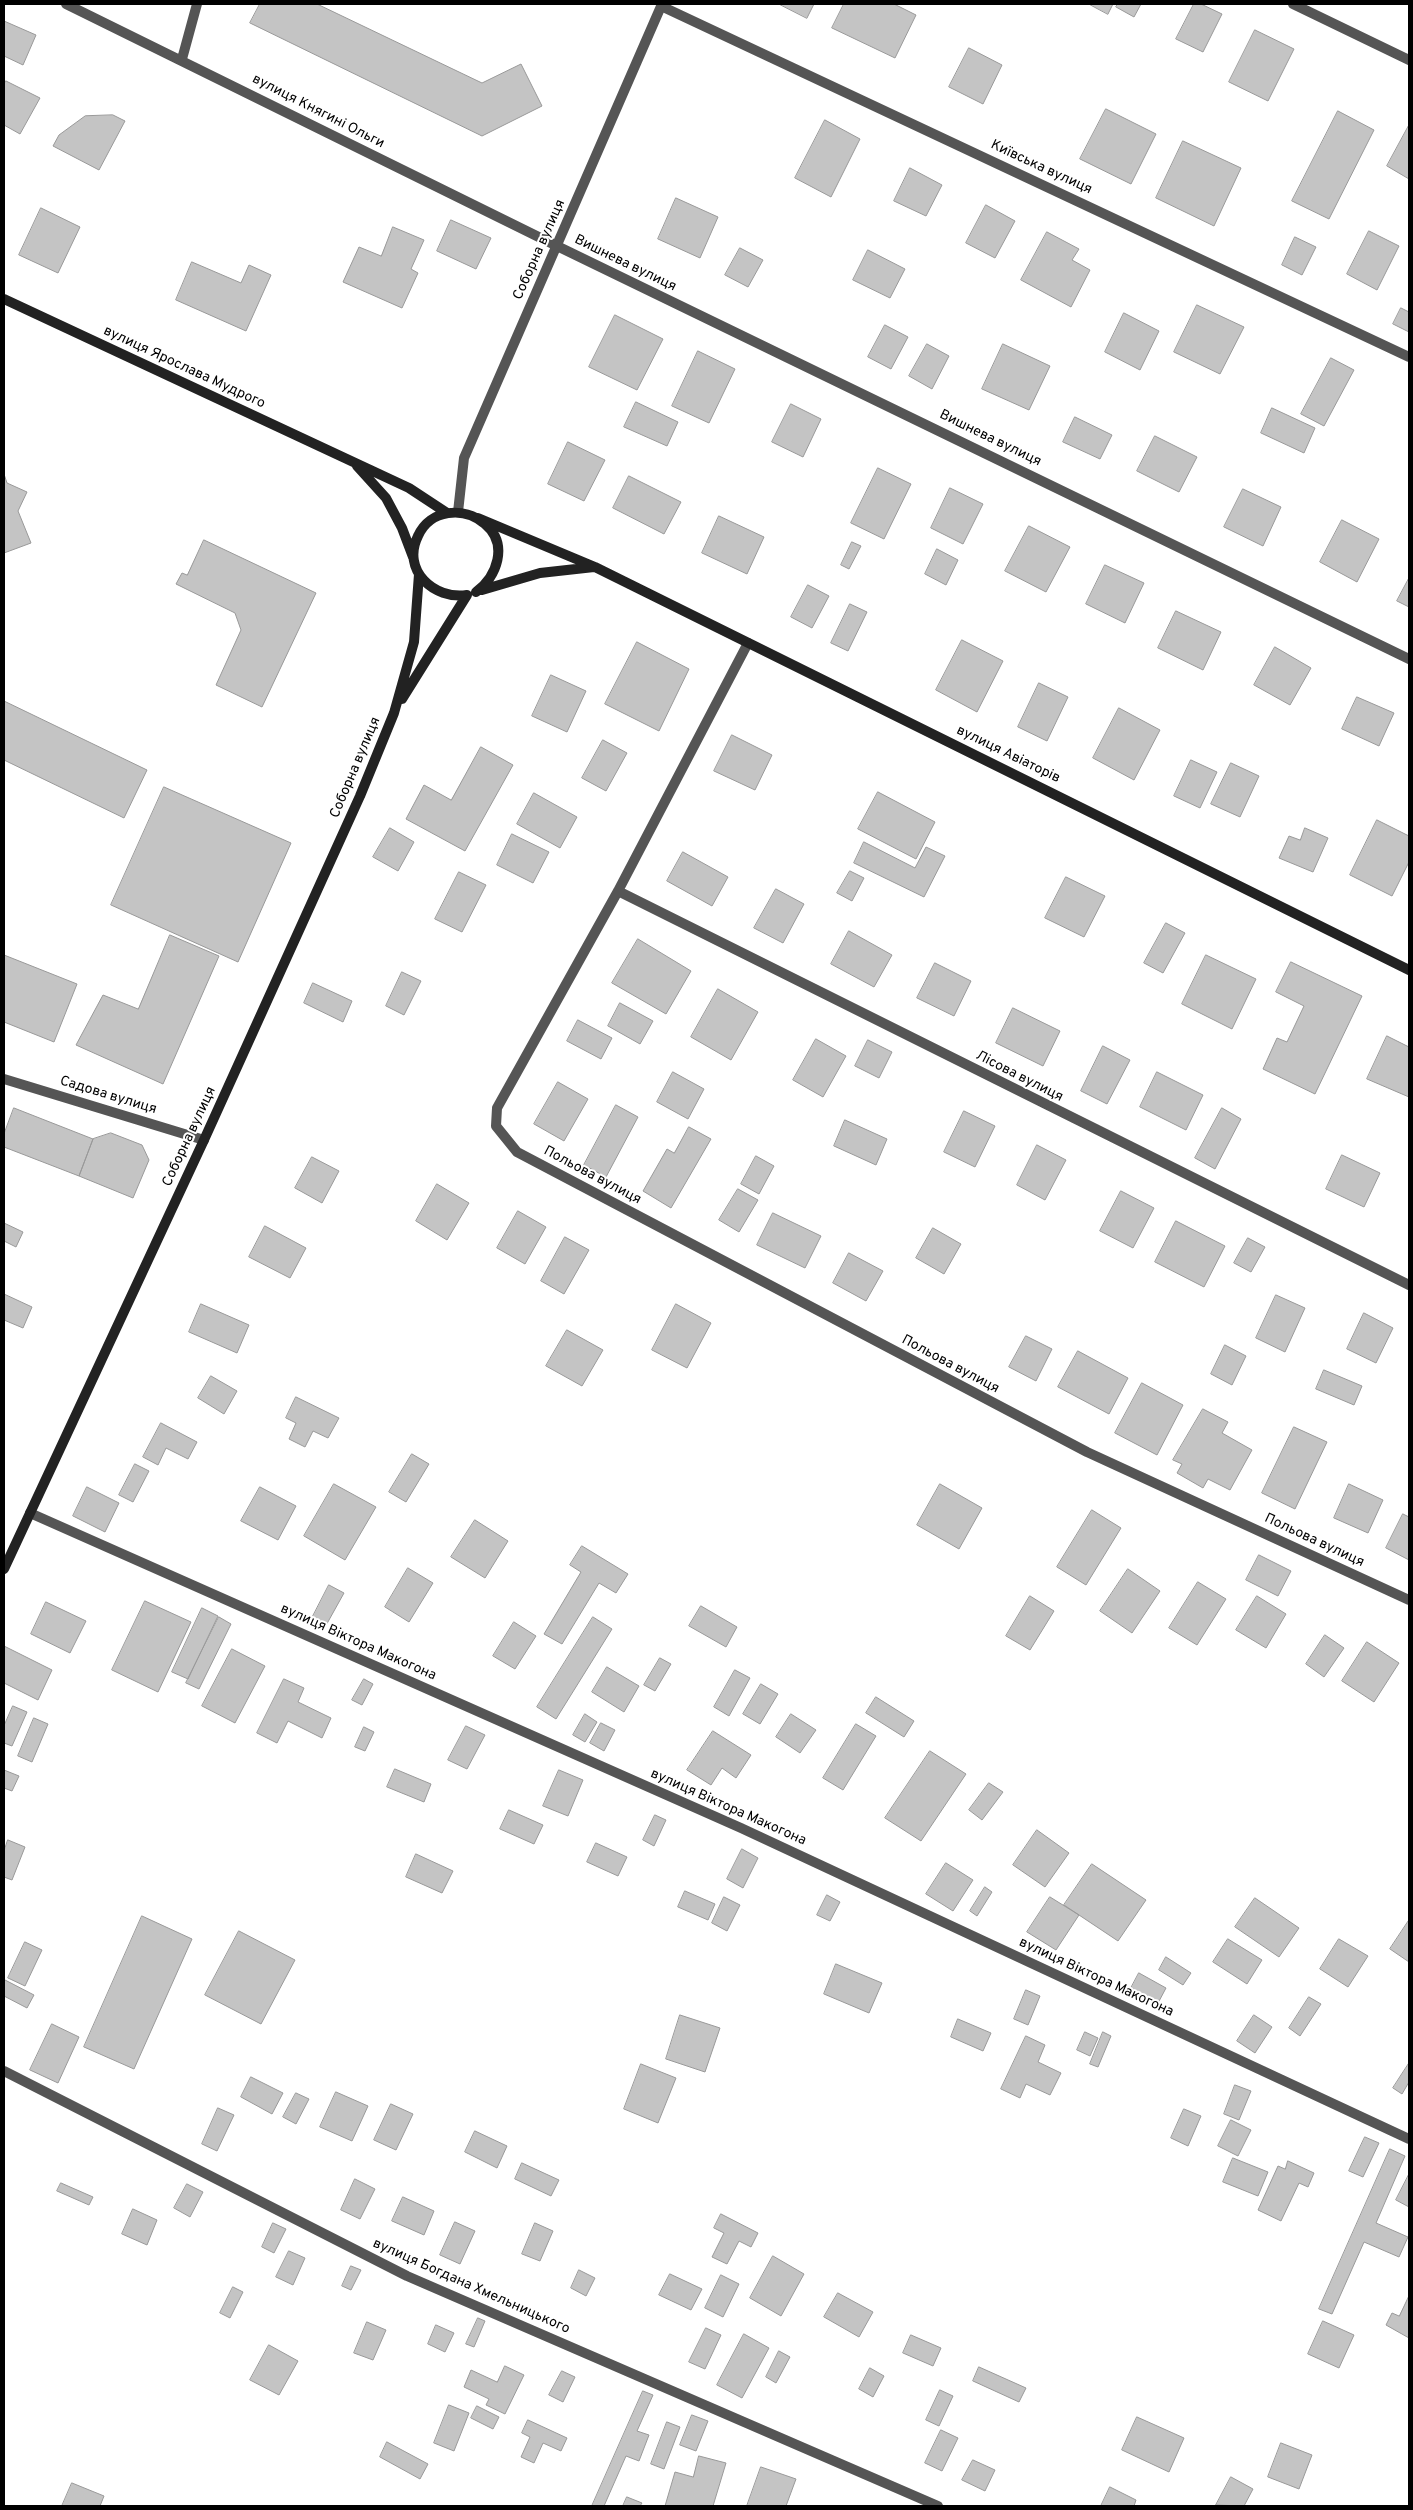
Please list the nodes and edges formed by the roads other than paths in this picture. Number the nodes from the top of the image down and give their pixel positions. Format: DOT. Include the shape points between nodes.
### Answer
graph roads {
  1 [pos="66,4"];
  2 [pos="197,4"];
  3 [pos="1294,4"];
  4 [pos="662,5"];
  5 [pos="182,59"];
  6 [pos="1409,60"];
  7 [pos="557,246"];
  8 [pos="4,299"];
  9 [pos="1409,357"];
  10 [pos="353,462"];
  11 [pos="452,512"];
  12 [pos="478,518"];
  13 [pos="414,562"];
  14 [pos="595,566"];
  15 [pos="418,574"];
  16 [pos="471,594"];
  17 [pos="748,643"];
  18 [pos="1409,658"];
  19 [pos="394,713"];
  20 [pos="618,891"];
  21 [pos="1409,970"];
  22 [pos="4,1079"];
  23 [pos="204,1140"];
  24 [pos="1409,1285"];
  25 [pos="30,1513"];
  26 [pos="4,1569"];
  27 [pos="1409,1600"];
  28 [pos="4,2071"];
  29 [pos="1409,2139"];
  30 [pos="938,2506"];
  1 -- 5 [label="street, вулиця Княгині Ольги"];
  2 -- 5 [label="street"];
  3 -- 6 [label="street"];
  4 -- 7 [label="street, Соборна вулиця"];
  4 -- 9 [label="street, Київська вулиця"];
  5 -- 7 [label="street, вулиця Княгині Ольги"];
  7 -- 11 [label="street, Соборна вулиця" via="464,458"];
  7 -- 18 [label="street, Вишнева вулиця"];
  8 -- 10 [label="main road, вулиця Ярослава Мудрого"];
  10 -- 11 [label="main road, вулиця Ярослава Мудрого"];
  10 -- 13 [label="main road, вулиця Ярослава Мудрого" via="386,498 402,528"];
  11 -- 12 [label="main road"];
  11 -- 13 [label="main road" via="435,518 418,536"];
  12 -- 14 [label="main road, вулиця Авіаторів"];
  12 -- 16 [label="main road" via="488,526 498,549 494,574"];
  13 -- 15 [label="main road"];
  14 -- 16 [label="main road" via="540,573"];
  14 -- 17 [label="main road, вулиця Авіаторів"];
  15 -- 16 [label="main road" via="434,591 456,597"];
  15 -- 19 [label="main road, Соборна вулиця" via="414,642"];
  16 -- 19 [label="main road, Соборна вулиця" via="434,646"];
  17 -- 20 [label="street"];
  17 -- 21 [label="main road, вулиця Авіаторів"];
  19 -- 23 [label="main road, Соборна вулиця" via="357,804"];
  20 -- 24 [label="street, Лісова вулиця"];
  20 -- 27 [label="street, Польова вулиця" via="497,1108 496,1126 517,1152 1087,1452"];
  22 -- 23 [label="street, Садова вулиця"];
  23 -- 25 [label="main road, Соборна вулиця"];
  25 -- 26 [label="main road, Соборна вулиця"];
  25 -- 29 [label="street, вулиця Віктора Макогона" via="741,1828"];
  28 -- 30 [label="street, вулиця Богдана Хмельницького" via="407,2276"];
}
